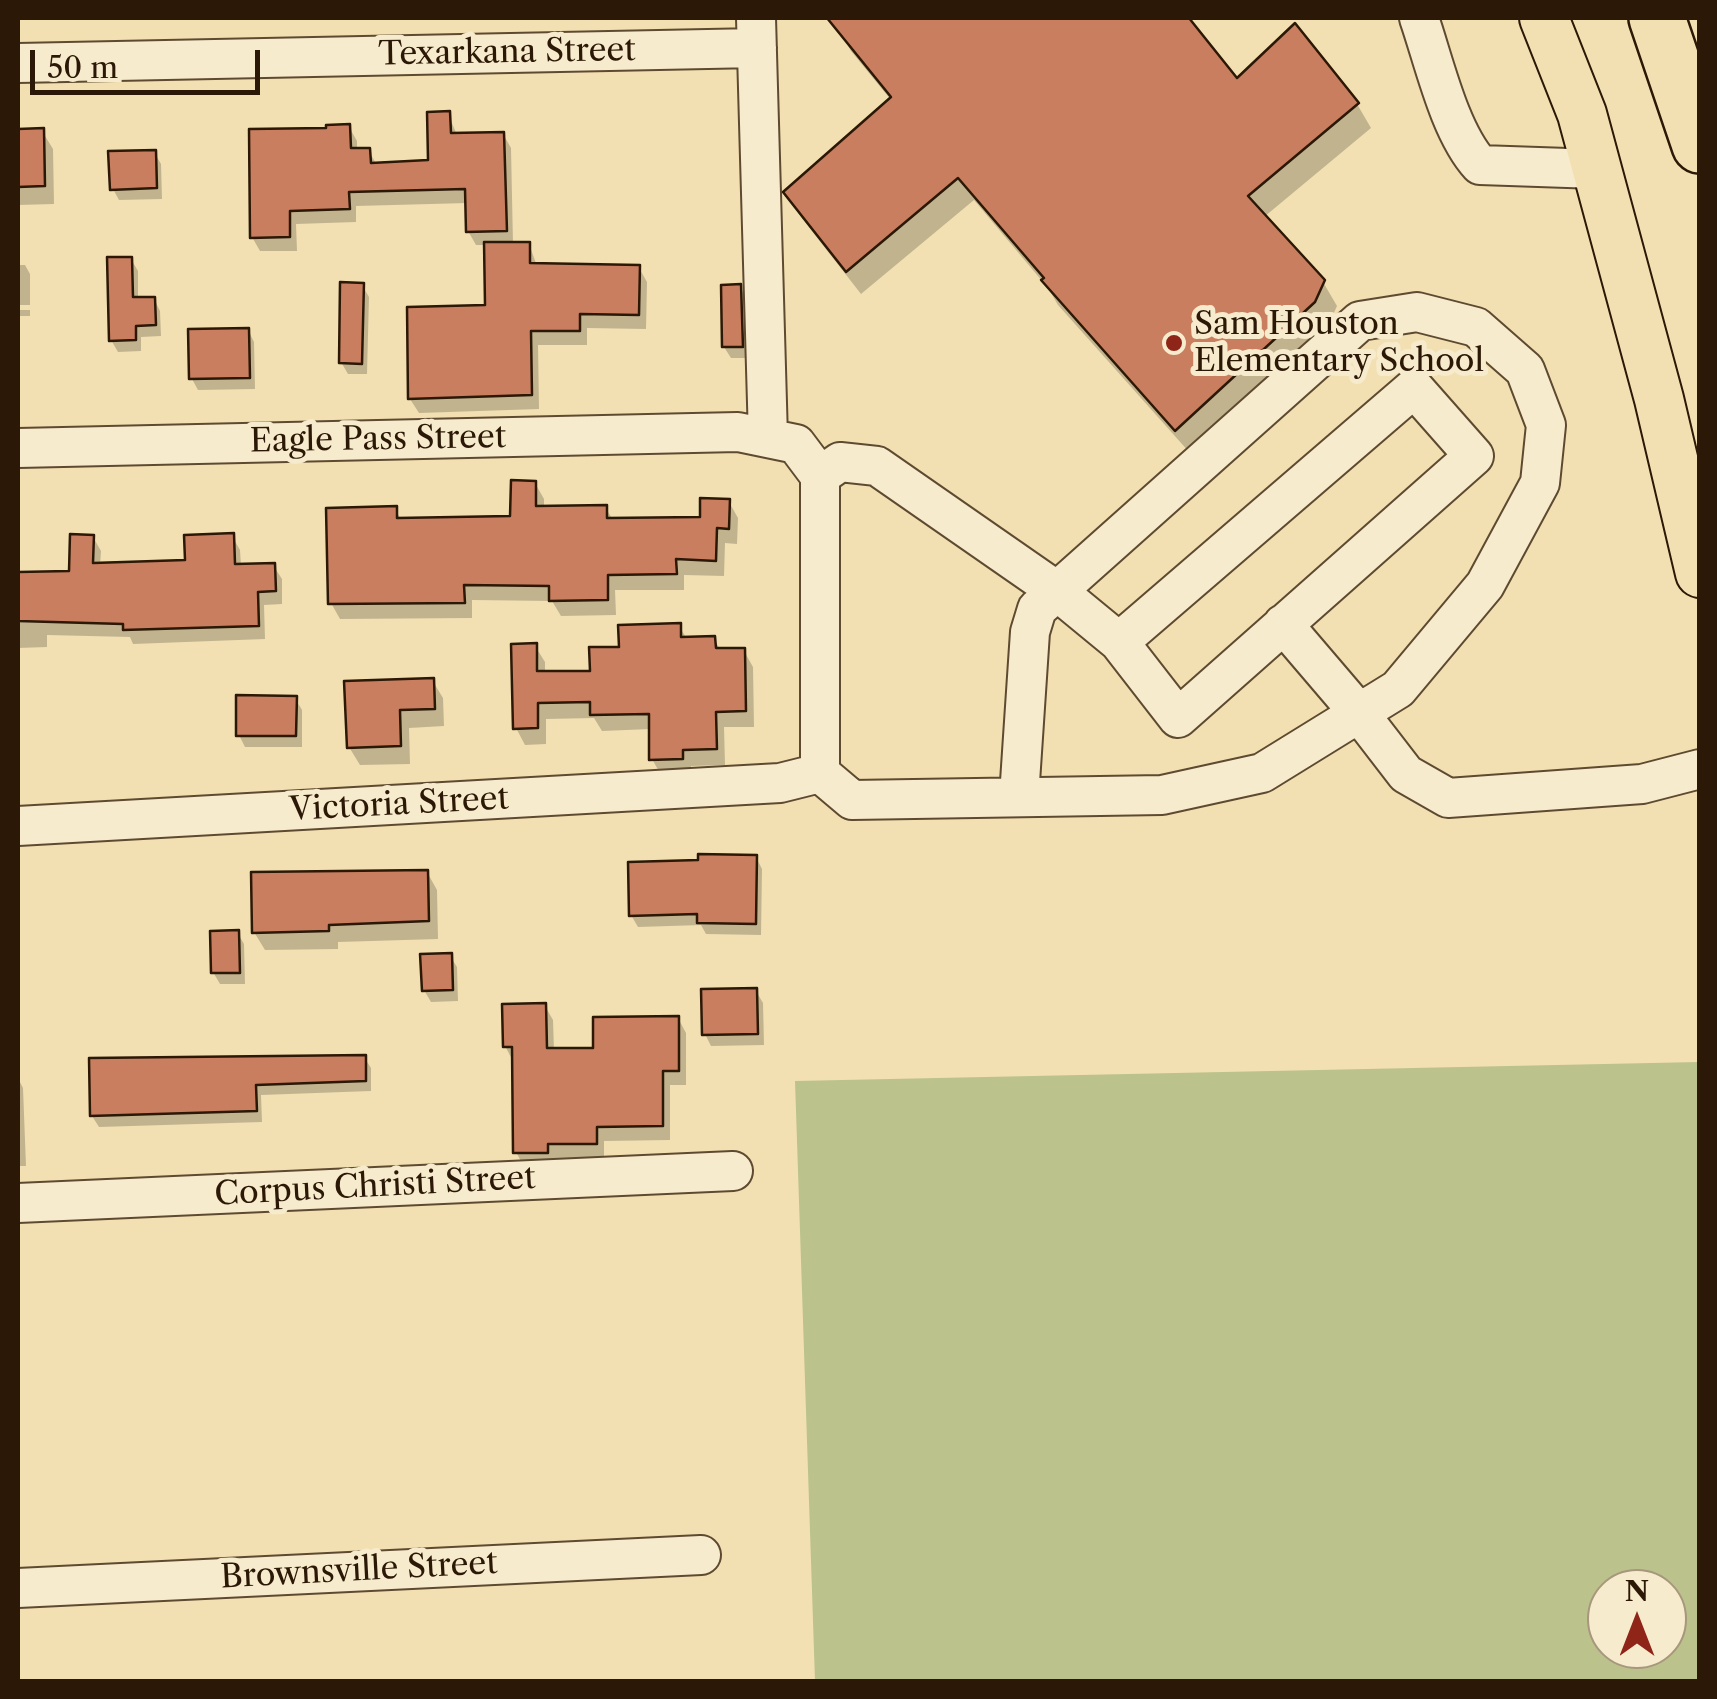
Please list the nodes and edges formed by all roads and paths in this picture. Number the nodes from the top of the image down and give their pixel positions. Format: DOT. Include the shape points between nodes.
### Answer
graph roads {
  1 [pos="1419,18"];
  2 [pos="1544,18"];
  3 [pos="1657,18"];
  4 [pos="756,33"];
  5 [pos="18,64"];
  6 [pos="1700,145"];
  7 [pos="1597,169"];
  8 [pos="753,435"];
  9 [pos="18,448"];
  10 [pos="820,476"];
  11 [pos="1700,573"];
  12 [pos="1058,591"];
  13 [pos="1283,624"];
  14 [pos="1119,642"];
  15 [pos="1359,713"];
  16 [pos="1700,769"];
  17 [pos="820,774"];
  18 [pos="1020,797"];
  19 [pos="18,826"];
  20 [pos="733,1171"];
  21 [pos="18,1203"];
  22 [pos="701,1555"];
  23 [pos="18,1588"];
  1 -- 7 [label="street" via="1457,126 1480,165"];
  2 -- 7 [label="main road"];
  3 -- 6 [label="highway"];
  4 -- 5 [label="street, Texarkana Street"];
  4 -- 8 [label="street"];
  7 -- 11 [label="main road"];
  8 -- 9 [label="street, Eagle Pass Street"];
  8 -- 10 [label="street" via="796,444"];
  10 -- 12 [label="street" via="840,462 876,466"];
  10 -- 17 [label="street"];
  12 -- 14 [label="street"];
  12 -- 15 [label="street" via="1360,320 1417,312 1476,327 1525,370 1546,426 1540,483 1485,585 1398,689"];
  12 -- 18 [label="street" via="1037,609 1030,632"];
  13 -- 14 [label="street" via="1178,718"];
  13 -- 14 [label="street" via="1474,456 1414,388"];
  13 -- 15 [label="street"];
  15 -- 16 [label="street" via="1406,774 1448,798 1642,784"];
  15 -- 18 [label="street" via="1262,774 1162,795"];
  17 -- 18 [label="street" via="852,800"];
  17 -- 19 [label="street, Victoria Street" via="780,783"];
  20 -- 21 [label="street, Corpus Christi Street"];
  22 -- 23 [label="street, Brownsville Street"];
}
